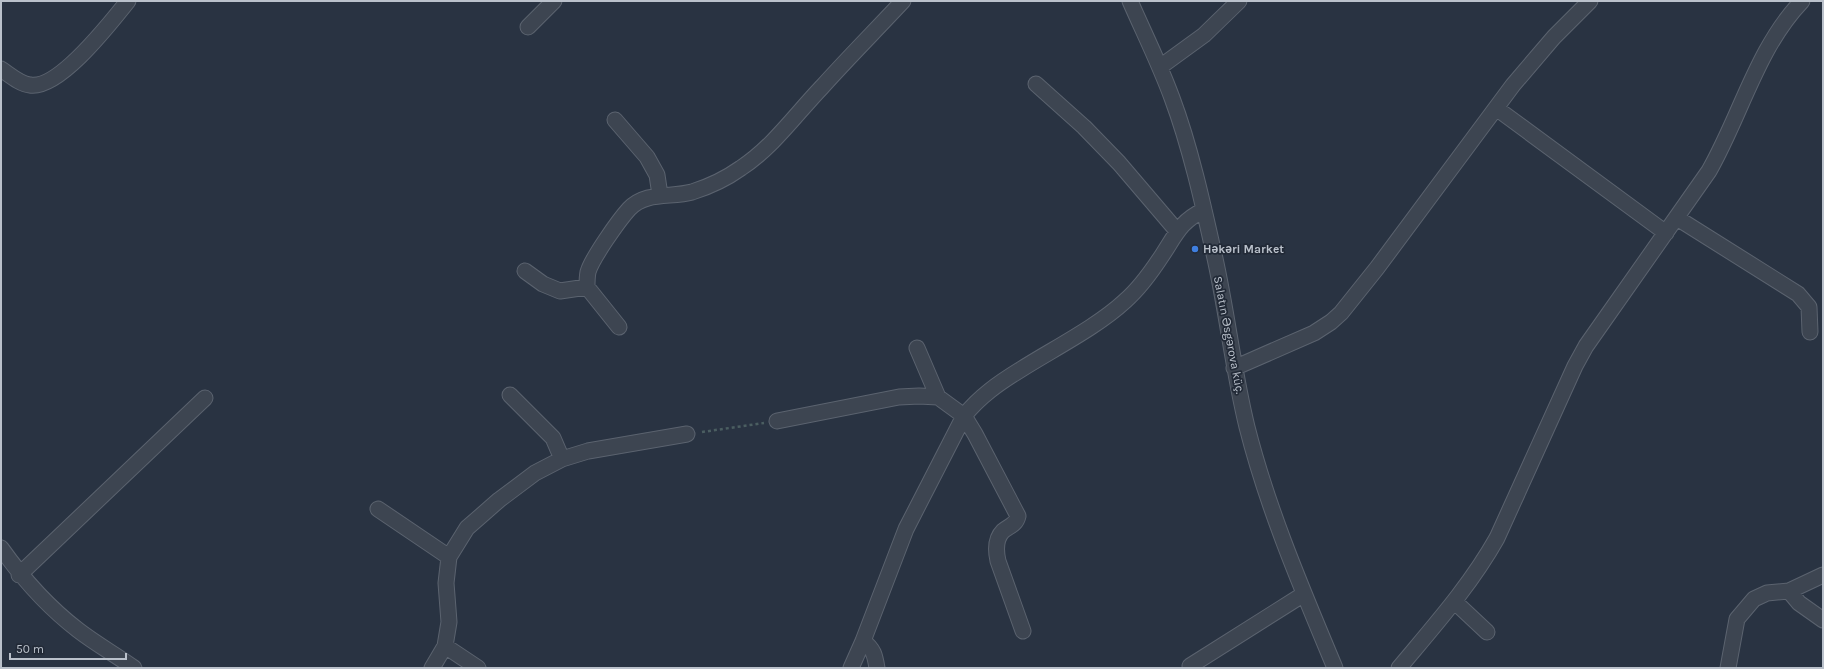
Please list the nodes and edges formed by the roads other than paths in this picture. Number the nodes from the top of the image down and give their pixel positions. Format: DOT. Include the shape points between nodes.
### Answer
graph roads {
  1 [pos="128,1"];
  2 [pos="554,1"];
  3 [pos="903,1"];
  4 [pos="1130,1"];
  5 [pos="1239,1"];
  6 [pos="1590,1"];
  7 [pos="1802,1"];
  8 [pos="528,27"];
  9 [pos="1160,67"];
  10 [pos="1,69"];
  11 [pos="1036,84"];
  12 [pos="1496,108"];
  13 [pos="615,120"];
  14 [pos="660,195"];
  15 [pos="1204,210"];
  16 [pos="1677,218"];
  17 [pos="1177,230"];
  18 [pos="1666,233"];
  19 [pos="525,271"];
  20 [pos="587,287"];
  21 [pos="619,328"];
  22 [pos="1810,332"];
  23 [pos="917,348"];
  24 [pos="1234,368"];
  25 [pos="510,395"];
  26 [pos="938,397"];
  27 [pos="205,398"];
  28 [pos="964,416"];
  29 [pos="777,421"];
  30 [pos="687,434"];
  31 [pos="562,459"];
  32 [pos="378,509"];
  33 [pos="1,548"];
  34 [pos="449,557"];
  35 [pos="20,575"];
  36 [pos="1823,575"];
  37 [pos="1790,591"];
  38 [pos="1304,594"];
  39 [pos="1455,602"];
  40 [pos="1823,620"];
  41 [pos="1023,631"];
  42 [pos="1486,632"];
  43 [pos="863,641"];
  44 [pos="445,646"];
  45 [pos="1190,666"];
  46 [pos="134,668"];
  47 [pos="432,668"];
  48 [pos="478,668"];
  49 [pos="851,668"];
  50 [pos="877,668"];
  51 [pos="1334,668"];
  52 [pos="1399,668"];
  53 [pos="1728,668"];
  1 -- 10 [label="street" via="100,37 70,66 44,84 31,86 22,83"];
  2 -- 8 [label="street"];
  3 -- 14 [label="street" via="778,136 741,168 692,192 673,196"];
  4 -- 9 [label="street, Salatın Əsgərova küç."];
  5 -- 9 [label="street" via="1204,35"];
  6 -- 12 [label="street" via="1554,37"];
  7 -- 16 [label="street" via="1779,28 1722,148"];
  9 -- 15 [label="street, Salatın Əsgərova küç." via="1182,129"];
  11 -- 17 [label="street" via="1119,162"];
  12 -- 18 [label="street"];
  12 -- 24 [label="street" via="1341,313 1314,333"];
  13 -- 14 [label="street" via="647,157 657,174"];
  14 -- 20 [label="street" via="641,200 630,209 596,256 588,272"];
  15 -- 17 [label="street" via="1184,222"];
  15 -- 24 [label="street, Salatın Əsgərova küç."];
  16 -- 18 [label="street"];
  16 -- 22 [label="street" via="1798,294 1810,307"];
  17 -- 28 [label="street" via="1146,278 1124,302 986,392"];
  18 -- 39 [label="street" via="1586,346 1497,538"];
  19 -- 20 [label="street" via="560,292"];
  20 -- 21 [label="street"];
  23 -- 26 [label="street"];
  24 -- 38 [label="street, Salatın Əsgərova küç." via="1266,496"];
  25 -- 31 [label="street" via="553,438"];
  26 -- 28 [label="street"];
  26 -- 29 [label="street" via="899,397"];
  27 -- 35 [label="street"];
  28 -- 41 [label="street" via="1018,516 1017,521 999,537 996,552"];
  28 -- 43 [label="street" via="906,529"];
  30 -- 31 [label="street" via="588,451"];
  31 -- 34 [label="street" via="535,473 499,500 467,528"];
  32 -- 34 [label="street"];
  33 -- 35 [label="street"];
  34 -- 44 [label="street" via="446,583 449,622"];
  35 -- 46 [label="street" via="58,614"];
  36 -- 37 [label="street"];
  37 -- 40 [label="street" via="1799,603"];
  37 -- 53 [label="street" via="1767,593 1754,599 1743,611 1737,619"];
  38 -- 45 [label="street"];
  38 -- 51 [label="street, Salatın Əsgərova küç."];
  39 -- 42 [label="street"];
  39 -- 52 [label="street"];
  43 -- 49 [label="street"];
  43 -- 50 [label="street" via="871,647"];
  44 -- 47 [label="street"];
  44 -- 48 [label="street"];
}
